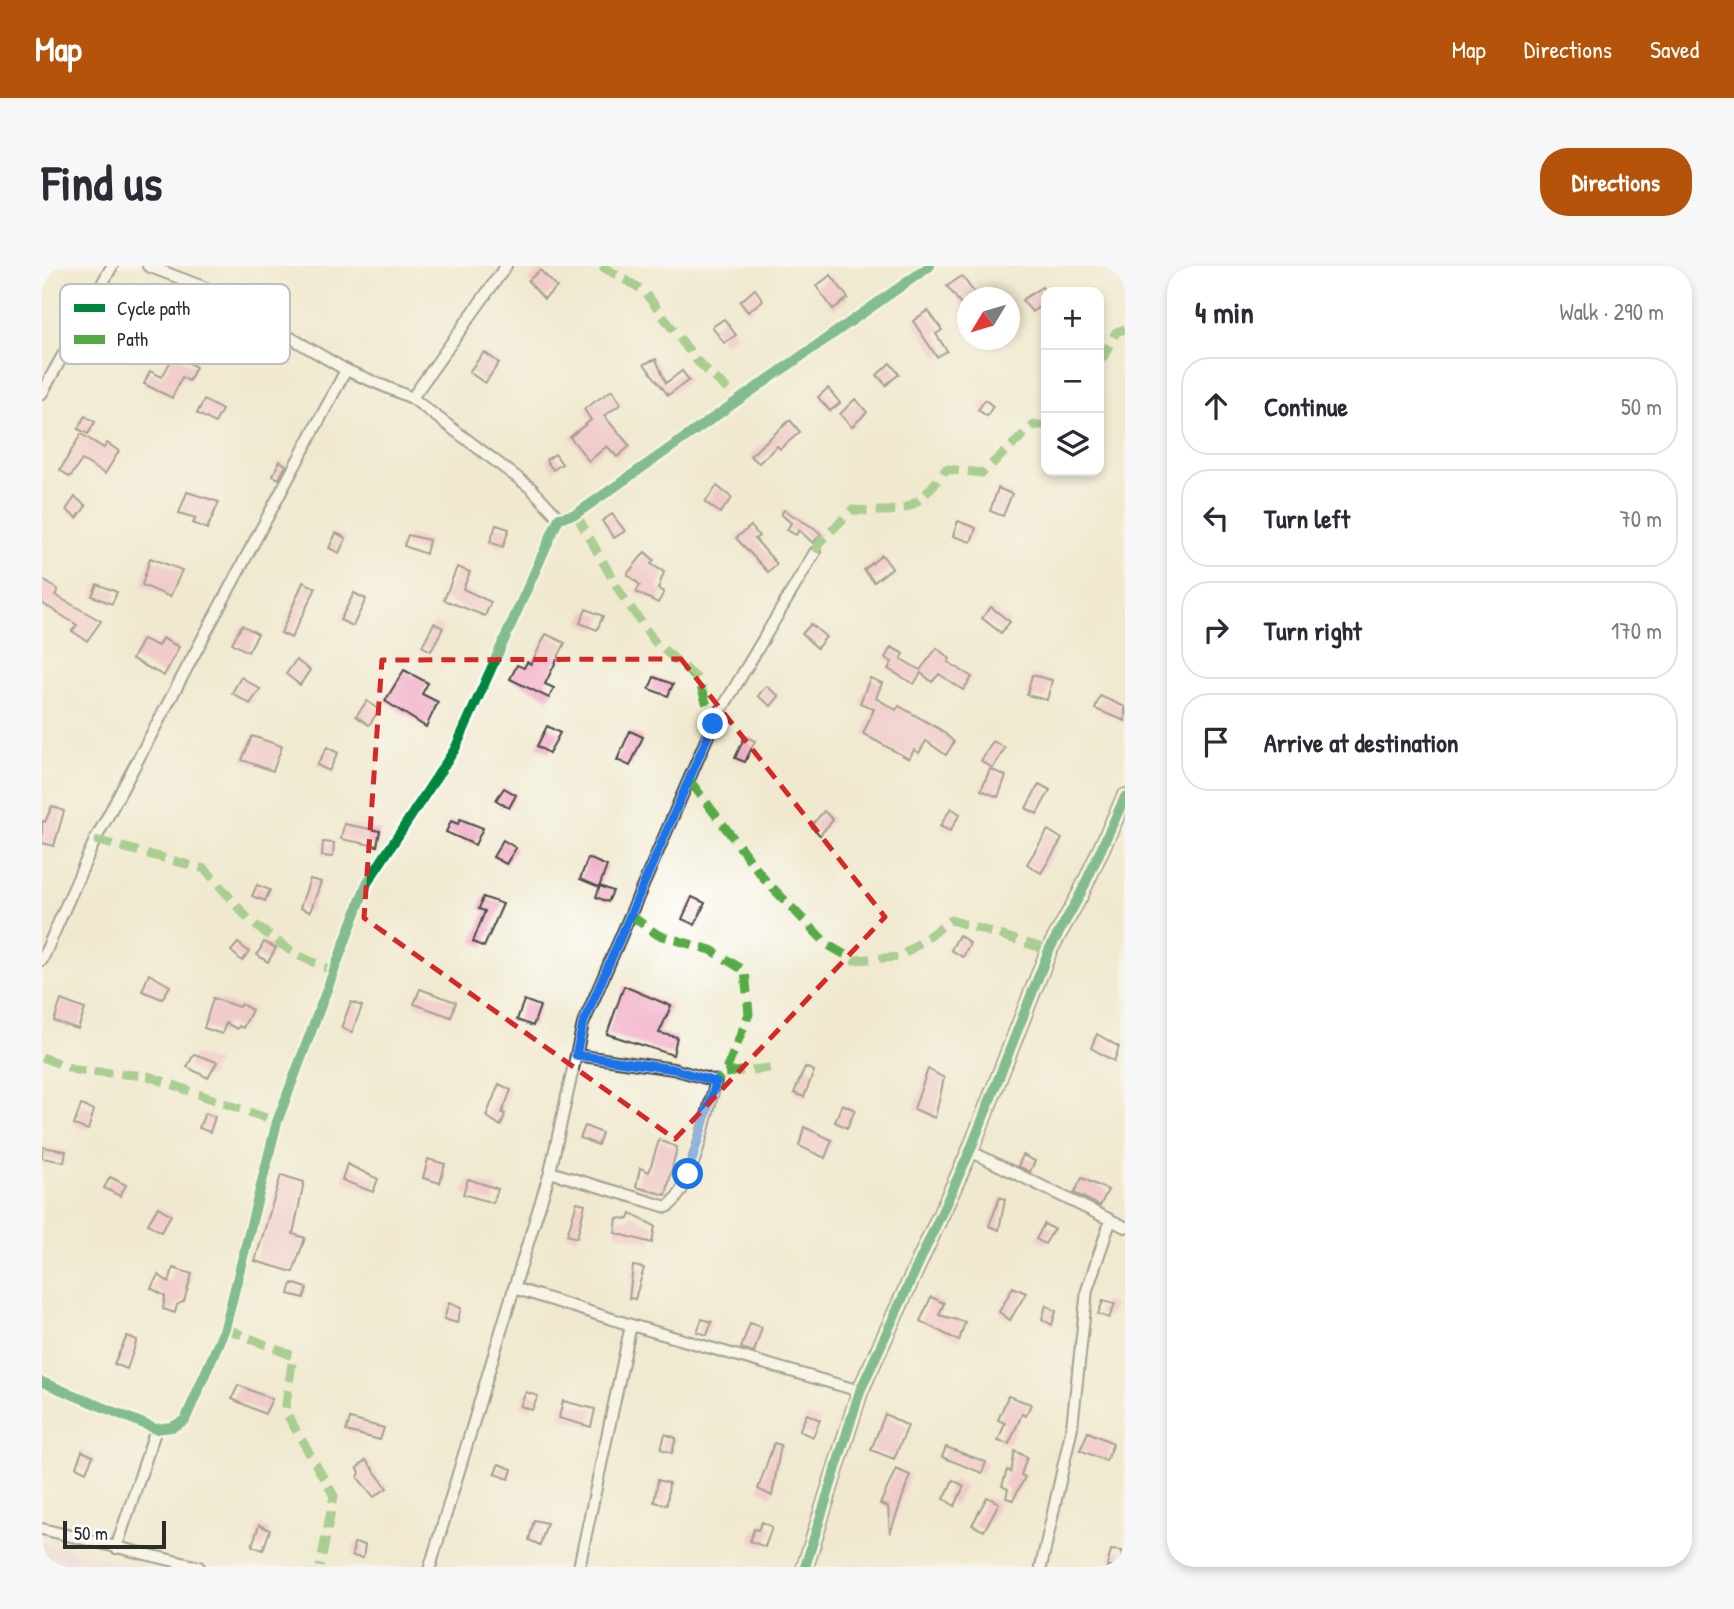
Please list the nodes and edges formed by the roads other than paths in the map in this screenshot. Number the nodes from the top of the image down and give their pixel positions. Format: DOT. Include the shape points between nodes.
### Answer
graph roads {
  1 [pos="112,266"];
  2 [pos="148,266"];
  3 [pos="506,266"];
  4 [pos="930,266"];
  5 [pos="102,284"];
  6 [pos="195,284"];
  7 [pos="290,337"];
  8 [pos="60,360"];
  9 [pos="346,370"];
  10 [pos="42,393"];
  11 [pos="412,398"];
  12 [pos="559,518"];
  13 [pos="815,552"];
  14 [pos="1125,797"];
  15 [pos="42,960"];
  16 [pos="576,1055"];
  17 [pos="970,1151"];
  18 [pos="550,1172"];
  19 [pos="1110,1222"];
  20 [pos="1125,1227"];
  21 [pos="514,1288"];
  22 [pos="631,1325"];
  23 [pos="42,1382"];
  24 [pos="860,1391"];
  25 [pos="156,1429"];
  26 [pos="42,1529"];
  27 [pos="116,1548"];
  28 [pos="199,1567"];
  29 [pos="430,1567"];
  30 [pos="579,1567"];
  31 [pos="805,1567"];
  32 [pos="1041,1567"];
  1 -- 5 [label="street"];
  2 -- 6 [label="street"];
  3 -- 11 [label="street"];
  4 -- 12 [label="street" via="576,514"];
  7 -- 9 [label="street"];
  8 -- 10 [label="street"];
  9 -- 11 [label="street"];
  9 -- 15 [label="street" via="95,840"];
  11 -- 12 [label="street" via="531,488"];
  12 -- 25 [label="street" via="455,749 367,883 277,1122 225,1328 186,1420"];
  13 -- 16 [label="street" via="713,724 583,1024"];
  14 -- 17 [label="street" via="1049,950"];
  16 -- 18 [label="street"];
  16 -- 18 [label="street" via="673,1069 716,1082 688,1174 676,1202 667,1207"];
  17 -- 19 [label="street"];
  17 -- 24 [label="street"];
  18 -- 21 [label="street"];
  19 -- 20 [label="street"];
  19 -- 32 [label="street" via="1087,1290 1072,1427"];
  21 -- 22 [label="street"];
  21 -- 29 [label="street"];
  22 -- 24 [label="street"];
  22 -- 30 [label="street"];
  23 -- 25 [label="street"];
  24 -- 31 [label="street"];
  25 -- 27 [label="street"];
  26 -- 27 [label="street"];
  27 -- 28 [label="street"];
}
